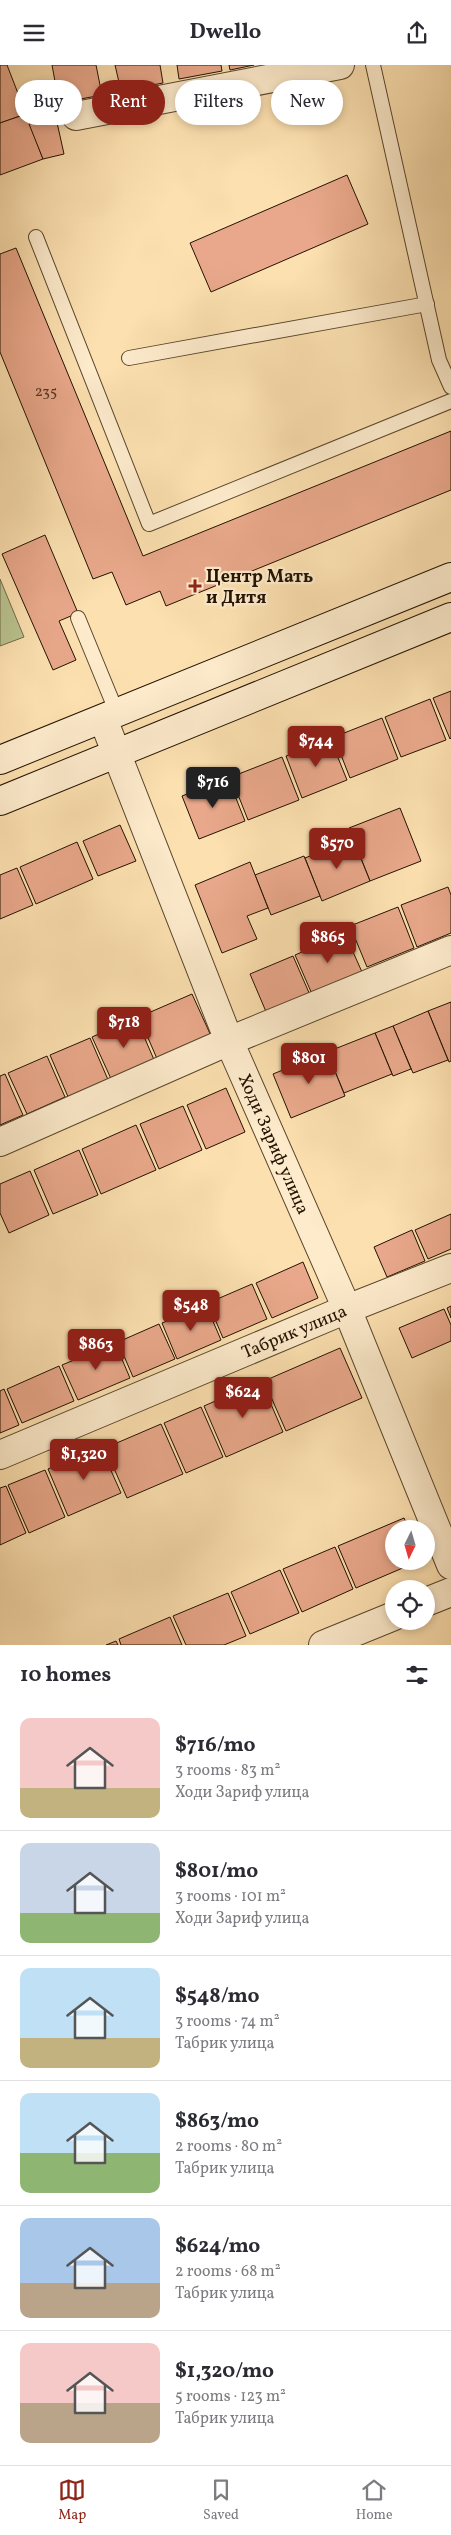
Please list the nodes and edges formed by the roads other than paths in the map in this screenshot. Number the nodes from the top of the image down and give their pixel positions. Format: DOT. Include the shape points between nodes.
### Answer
graph roads {
  1 [pos="340,65"];
  2 [pos="373,65"];
  3 [pos="82,115"];
  4 [pos="36,237"];
  5 [pos="427,304"];
  6 [pos="128,358"];
  7 [pos="451,387"];
  8 [pos="451,401"];
  9 [pos="451,577"];
  10 [pos="451,617"];
  11 [pos="78,618"];
  12 [pos="110,716"];
  13 [pos="117,753"];
  14 [pos="0,760"];
  15 [pos="0,801"];
  16 [pos="451,950"];
  17 [pos="229,1041"];
  18 [pos="0,1142"];
  19 [pos="451,1267"];
  20 [pos="347,1309"];
  21 [pos="0,1455"];
  22 [pos="451,1565"];
  23 [pos="451,1592"];
  24 [pos="435,1598"];
  25 [pos="385,1620"];
  26 [pos="323,1645"];
  1 -- 3 [label="street"];
  2 -- 5 [label="lane"];
  4 -- 8 [label="lane" via="150,524"];
  5 -- 6 [label="lane"];
  5 -- 7 [label="lane" via="439,360"];
  9 -- 12 [label="street"];
  10 -- 13 [label="street"];
  11 -- 12 [label="lane"];
  12 -- 13 [label="street, Ходи Зариф улица"];
  12 -- 14 [label="street"];
  13 -- 15 [label="street"];
  13 -- 17 [label="street, Ходи Зариф улица"];
  16 -- 17 [label="street"];
  17 -- 18 [label="street"];
  17 -- 20 [label="street, Ходи Зариф улица"];
  19 -- 20 [label="street, Табрик улица"];
  20 -- 21 [label="street, Табрик улица"];
  20 -- 22 [label="street, Ходи Зариф улица"];
  23 -- 24 [label="street"];
  25 -- 26 [label="street"];
}
